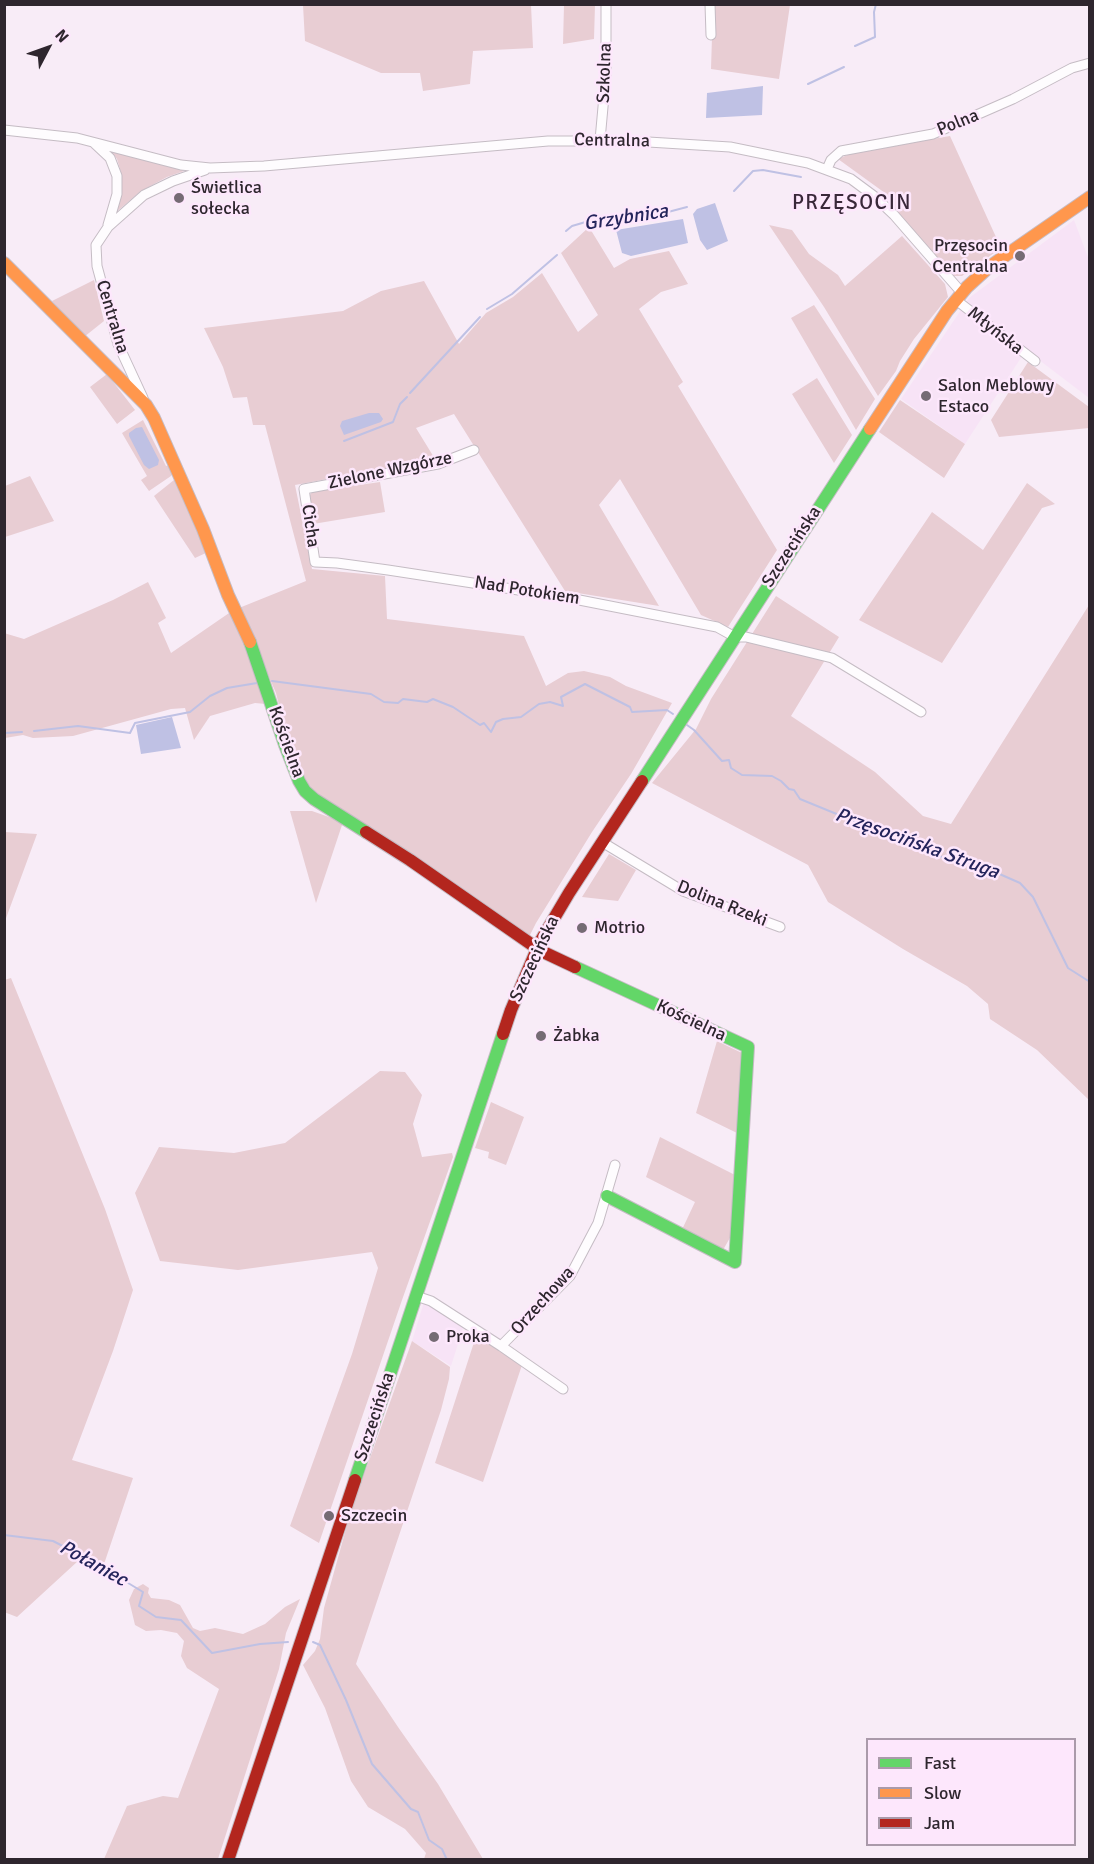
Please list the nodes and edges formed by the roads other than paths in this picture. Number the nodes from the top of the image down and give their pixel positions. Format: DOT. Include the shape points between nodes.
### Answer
graph roads {
  1 [pos="606,4"];
  2 [pos="710,4"];
  3 [pos="711,35"];
  4 [pos="1089,63"];
  5 [pos="4,130"];
  6 [pos="600,140"];
  7 [pos="92,142"];
  8 [pos="210,168"];
  9 [pos="827,169"];
  10 [pos="1089,196"];
  11 [pos="108,227"];
  12 [pos="4,263"];
  13 [pos="959,296"];
  14 [pos="123,357"];
  15 [pos="1035,361"];
  16 [pos="108,368"];
  17 [pos="146,405"];
  18 [pos="474,450"];
  19 [pos="304,489"];
  20 [pos="315,562"];
  21 [pos="735,637"];
  22 [pos="921,712"];
  23 [pos="602,842"];
  24 [pos="780,927"];
  25 [pos="537,948"];
  26 [pos="615,1165"];
  27 [pos="607,1196"];
  28 [pos="416,1296"];
  29 [pos="501,1346"];
  30 [pos="563,1389"];
  31 [pos="228,1860"];
  1 -- 6 [label="street, Szkolna" via="606,74"];
  2 -- 3 [label="street"];
  4 -- 9 [label="street, Polna" via="933,134 841,151"];
  5 -- 7 [label="street, Centralna"];
  6 -- 8 [label="street, Centralna" via="526,142"];
  6 -- 9 [label="street, Centralna" via="730,147"];
  7 -- 8 [label="street, Centralna" via="181,165"];
  7 -- 11 [label="street, Centralna" via="110,158 117,176 117,194"];
  8 -- 11 [label="street, Centralna" via="159,187"];
  9 -- 13 [label="street, Centralna" via="851,179 885,205"];
  10 -- 13 [label="street, Szczecińska" via="999,259"];
  11 -- 14 [label="street, Centralna" via="96,245 96,259"];
  12 -- 16 [label="street, Kościelna"];
  13 -- 15 [label="street, Młyńska"];
  13 -- 21 [label="street, Szczecińska"];
  14 -- 16 [label="street"];
  14 -- 17 [label="street, Centralna"];
  16 -- 17 [label="street, Kościelna"];
  17 -- 25 [label="street, Kościelna" via="251,644 305,791"];
  18 -- 19 [label="street, Zielone Wzgórze" via="438,464"];
  19 -- 20 [label="street, Cicha"];
  20 -- 21 [label="street, Nad Potokiem" via="564,597 717,627"];
  21 -- 22 [label="street, Nad Potokiem" via="832,658"];
  21 -- 23 [label="street, Szczecińska"];
  23 -- 24 [label="street, Dolina Rzeki" via="683,891"];
  23 -- 25 [label="street, Szczecińska"];
  25 -- 27 [label="street, Kościelna" via="748,1047 735,1262"];
  25 -- 28 [label="street, Szczecińska" via="514,999"];
  26 -- 27 [label="street, Orzechowa"];
  27 -- 29 [label="street, Orzechowa" via="598,1223 570,1276"];
  28 -- 29 [label="street, Orzechowa" via="431,1301"];
  28 -- 31 [label="street, Szczecińska"];
  29 -- 30 [label="street"];
}
